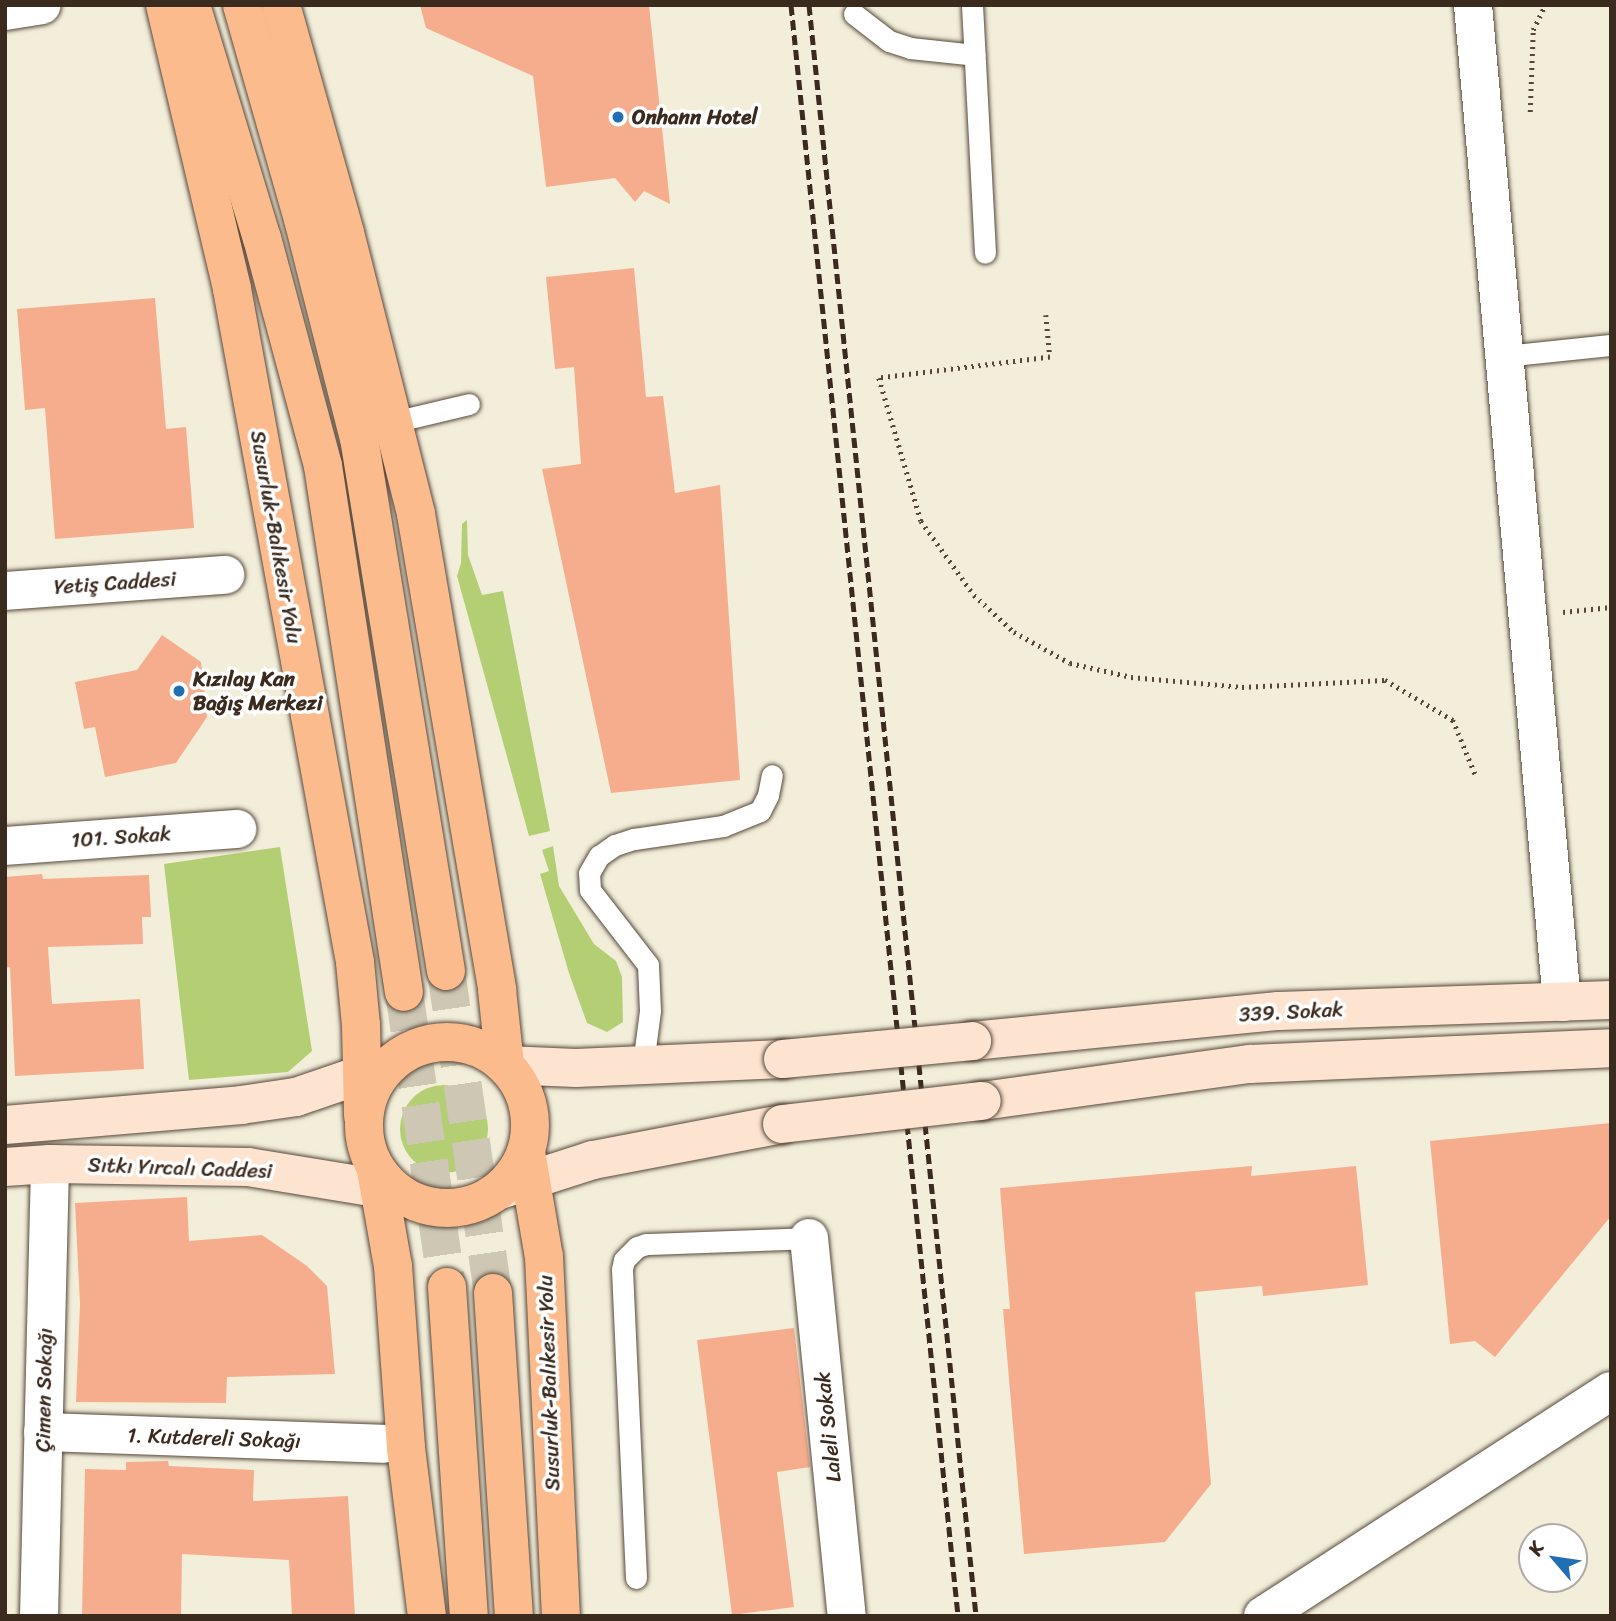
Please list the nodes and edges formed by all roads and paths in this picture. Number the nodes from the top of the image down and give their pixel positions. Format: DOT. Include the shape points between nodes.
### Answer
graph roads {
  1 [pos="42,5"];
  2 [pos="164,5"];
  3 [pos="191,5"];
  4 [pos="242,5"];
  5 [pos="281,5"];
  6 [pos="972,5"];
  7 [pos="1474,5"];
  8 [pos="1545,5"];
  9 [pos="5,11"];
  10 [pos="854,14"];
  11 [pos="975,55"];
  12 [pos="1530,112"];
  13 [pos="985,253"];
  14 [pos="1046,315"];
  15 [pos="1611,345"];
  16 [pos="1504,356"];
  17 [pos="469,404"];
  18 [pos="393,422"];
  19 [pos="225,575"];
  20 [pos="5,591"];
  21 [pos="1611,607"];
  22 [pos="1527,615"];
  23 [pos="772,775"];
  24 [pos="1476,776"];
  25 [pos="237,829"];
  26 [pos="5,846"];
  27 [pos="446,971"];
  28 [pos="404,992"];
  29 [pos="1611,1000"];
  30 [pos="1563,1002"];
  31 [pos="1611,1048"];
  32 [pos="643,1064"];
  33 [pos="505,1065"];
  34 [pos="375,1071"];
  35 [pos="5,1125"];
  36 [pos="50,1164"];
  37 [pos="5,1167"];
  38 [pos="519,1174"];
  39 [pos="383,1184"];
  40 [pos="809,1238"];
  41 [pos="447,1287"];
  42 [pos="493,1293"];
  43 [pos="1611,1391"];
  44 [pos="43,1432"];
  45 [pos="384,1444"];
  46 [pos="636,1578"];
  47 [pos="39,1616"];
  48 [pos="427,1616"];
  49 [pos="469,1616"];
  50 [pos="514,1616"];
  51 [pos="561,1616"];
  52 [pos="848,1616"];
  53 [pos="1264,1616"];
  1 -- 9 [label="street"];
  2 -- 34 [label="highway, Susurluk-Balıkesir Yolu" via="232,289"];
  3 -- 28 [label="highway" via="262,238 323,466"];
  4 -- 27 [label="highway" via="359,438"];
  5 -- 18 [label="highway"];
  6 -- 11 [label="lane"];
  7 -- 16 [label="street"];
  8 -- 12 [label="path" via="1533,30"];
  10 -- 11 [label="lane" via="889,41 910,48"];
  11 -- 13 [label="lane"];
  14 -- 24 [label="path" via="1050,357 879,378 921,521 974,596 1014,632 1070,663 1131,677 1242,687 1385,680 1453,720"];
  15 -- 16 [label="lane"];
  16 -- 22 [label="street"];
  17 -- 18 [label="lane"];
  18 -- 33 [label="highway" via="416,514 497,990"];
  19 -- 20 [label="street, Yetiş Caddesi"];
  21 -- 22 [label="path"];
  22 -- 30 [label="street"];
  23 -- 32 [label="lane" via="760,811 723,826 614,845 599,856 589,873 590,890 648,965 650,1011"];
  25 -- 26 [label="street, 101. Sokak"];
  29 -- 30 [label="main road, 339. Sokak"];
  30 -- 32 [label="main road, 339. Sokak, bridge" via="1279,1011 783,1059"];
  31 -- 38 [label="main road, bridge" via="1250,1064 782,1124"];
  32 -- 33 [label="main road, 339. Sokak" via="576,1068"];
  33 -- 34 [label="highway" via="484,1050 459,1042 433,1042"];
  33 -- 38 [label="highway" via="520,1084 528,1105 531,1129"];
  34 -- 35 [label="main road" via="296,1097 252,1104"];
  34 -- 39 [label="highway, Susurluk-Balıkesir Yolu" via="363,1116 365,1144"];
  36 -- 37 [label="main road, Sıtkı Yırcalı Caddesi"];
  36 -- 39 [label="main road, Sıtkı Yırcalı Caddesi" via="248,1167"];
  36 -- 44 [label="street, Çimen Sokağı"];
  38 -- 39 [label="highway" via="475,1204 447,1209 420,1205"];
  38 -- 51 [label="highway, Susurluk-Balıkesir Yolu" via="544,1257"];
  39 -- 48 [label="highway" via="406,1448"];
  40 -- 46 [label="lane" via="646,1244 624,1260"];
  40 -- 52 [label="street, Laleli Sokak"];
  41 -- 49 [label="highway"];
  42 -- 50 [label="highway"];
  43 -- 53 [label="street"];
  44 -- 45 [label="street, 1. Kutdereli Sokağı"];
  44 -- 47 [label="street, Çimen Sokağı"];
}
